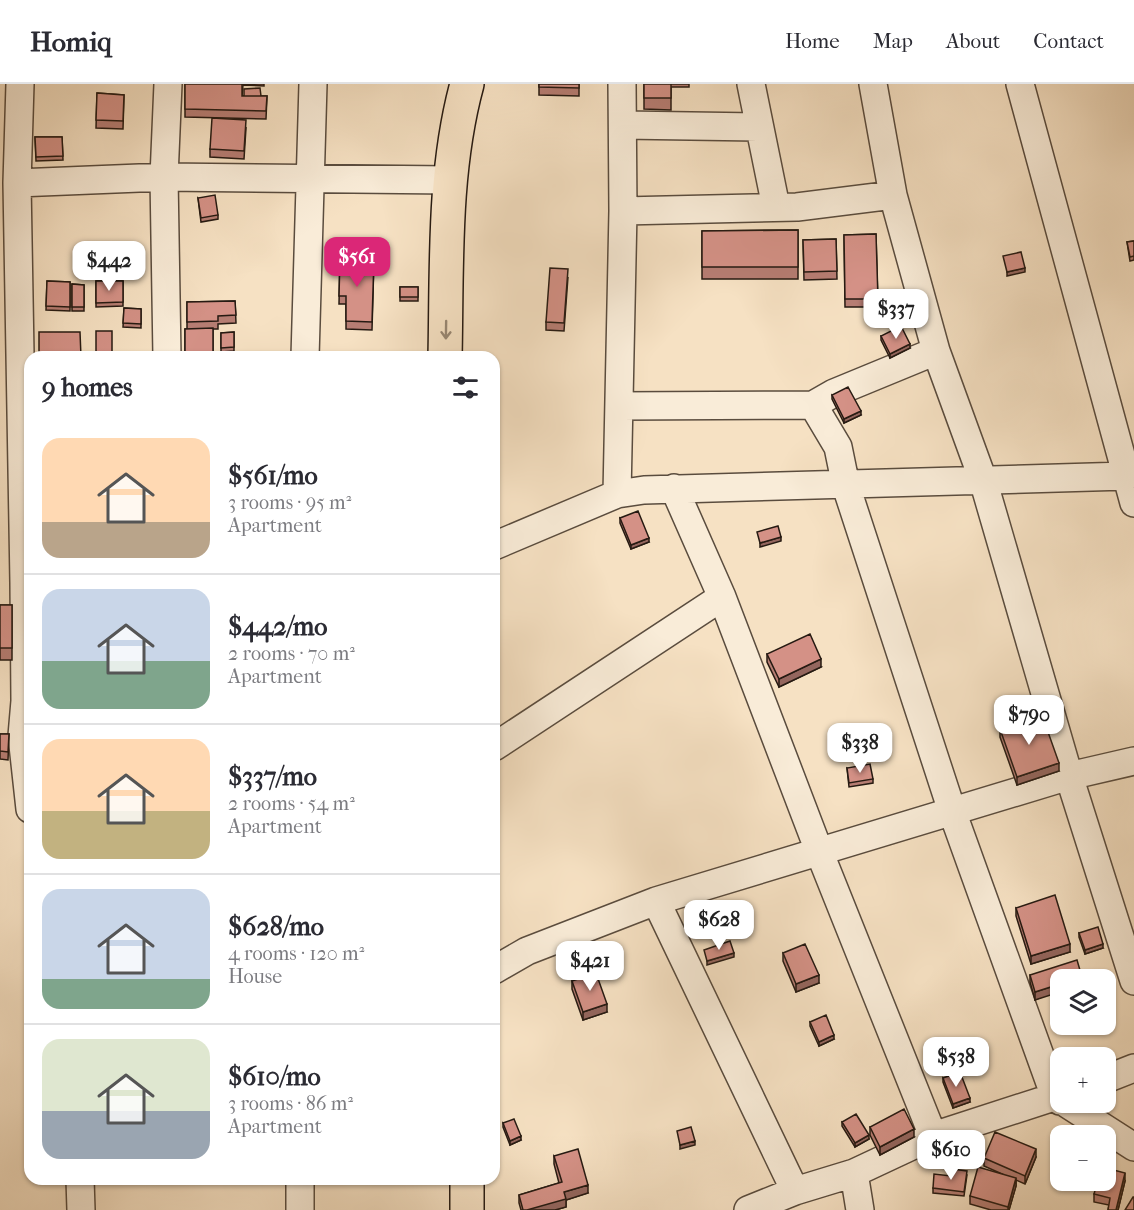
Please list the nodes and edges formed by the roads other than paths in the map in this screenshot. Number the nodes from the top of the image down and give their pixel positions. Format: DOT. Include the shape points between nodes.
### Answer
graph roads {
  1 [pos="20,84"];
  2 [pos="168,84"];
  3 [pos="313,84"];
  4 [pos="467,84"];
  5 [pos="486,84"];
  6 [pos="622,84"];
  7 [pos="751,84"];
  8 [pos="873,84"];
  9 [pos="1020,84"];
  10 [pos="623,125"];
  11 [pos="758,127"];
  12 [pos="164,177"];
  13 [pos="310,178"];
  14 [pos="451,180"];
  15 [pos="17,183"];
  16 [pos="893,195"];
  17 [pos="777,207"];
  18 [pos="623,211"];
  19 [pos="167,351"];
  20 [pos="305,351"];
  21 [pos="446,351"];
  22 [pos="467,351"];
  23 [pos="936,351"];
  24 [pos="813,405"];
  25 [pos="620,406"];
  26 [pos="24,463"];
  27 [pos="1130,474"];
  28 [pos="983,480"];
  29 [pos="846,486"];
  30 [pos="674,488"];
  31 [pos="616,494"];
  32 [pos="1134,503"];
  33 [pos="500,543"];
  34 [pos="722,597"];
  35 [pos="24,724"];
  36 [pos="500,743"];
  37 [pos="24,754"];
  38 [pos="1134,761"];
  39 [pos="1069,776"];
  40 [pos="952,811"];
  41 [pos="819,851"];
  42 [pos="656,901"];
  43 [pos="500,967"];
  44 [pos="1134,981"];
  45 [pos="1134,1068"];
  46 [pos="1050,1072"];
  47 [pos="1116,1075"];
  48 [pos="1050,1102"];
  49 [pos="1082,1113"];
  50 [pos="933,1136"];
  51 [pos="1134,1147"];
  52 [pos="854,1173"];
  53 [pos="80,1185"];
  54 [pos="300,1185"];
  55 [pos="448,1185"];
  56 [pos="467,1185"];
  57 [pos="795,1191"];
  58 [pos="81,1210"];
  59 [pos="300,1210"];
  60 [pos="448,1210"];
  61 [pos="467,1210"];
  62 [pos="748,1210"];
  63 [pos="860,1210"];
  1 -- 15 [label="street"];
  2 -- 12 [label="street"];
  3 -- 13 [label="street"];
  4 -- 14 [label="main road" via="459,113"];
  5 -- 22 [label="main road" via="477,130 468,225"];
  6 -- 10 [label="street"];
  7 -- 11 [label="street"];
  8 -- 16 [label="street"];
  9 -- 27 [label="street"];
  10 -- 11 [label="street"];
  10 -- 18 [label="street"];
  11 -- 17 [label="street"];
  12 -- 13 [label="street"];
  12 -- 15 [label="street"];
  12 -- 19 [label="street"];
  13 -- 14 [label="street"];
  13 -- 20 [label="street"];
  14 -- 21 [label="main road, one-way"];
  15 -- 26 [label="street"];
  16 -- 17 [label="street"];
  16 -- 23 [label="street"];
  17 -- 18 [label="street"];
  18 -- 25 [label="street"];
  23 -- 24 [label="street"];
  23 -- 28 [label="street"];
  24 -- 25 [label="street"];
  24 -- 29 [label="street" via="838,447"];
  25 -- 31 [label="street"];
  27 -- 28 [label="street"];
  27 -- 32 [label="street"];
  28 -- 29 [label="street"];
  28 -- 39 [label="street"];
  29 -- 30 [label="street"];
  29 -- 40 [label="street"];
  30 -- 31 [label="street"];
  30 -- 34 [label="street"];
  31 -- 33 [label="street"];
  34 -- 36 [label="street"];
  34 -- 41 [label="street"];
  35 -- 37 [label="street"];
  38 -- 39 [label="street"];
  39 -- 40 [label="street"];
  39 -- 44 [label="street"];
  40 -- 41 [label="street"];
  40 -- 46 [label="street"];
  41 -- 42 [label="street"];
  41 -- 50 [label="street"];
  42 -- 43 [label="street" via="527,951"];
  42 -- 57 [label="street"];
  45 -- 47 [label="street"];
  48 -- 50 [label="street"];
  49 -- 51 [label="street"];
  50 -- 52 [label="street"];
  52 -- 57 [label="street"];
  52 -- 63 [label="street"];
  53 -- 58 [label="street"];
  54 -- 59 [label="street"];
  55 -- 60 [label="main road"];
  56 -- 61 [label="main road"];
  57 -- 62 [label="street"];
}
